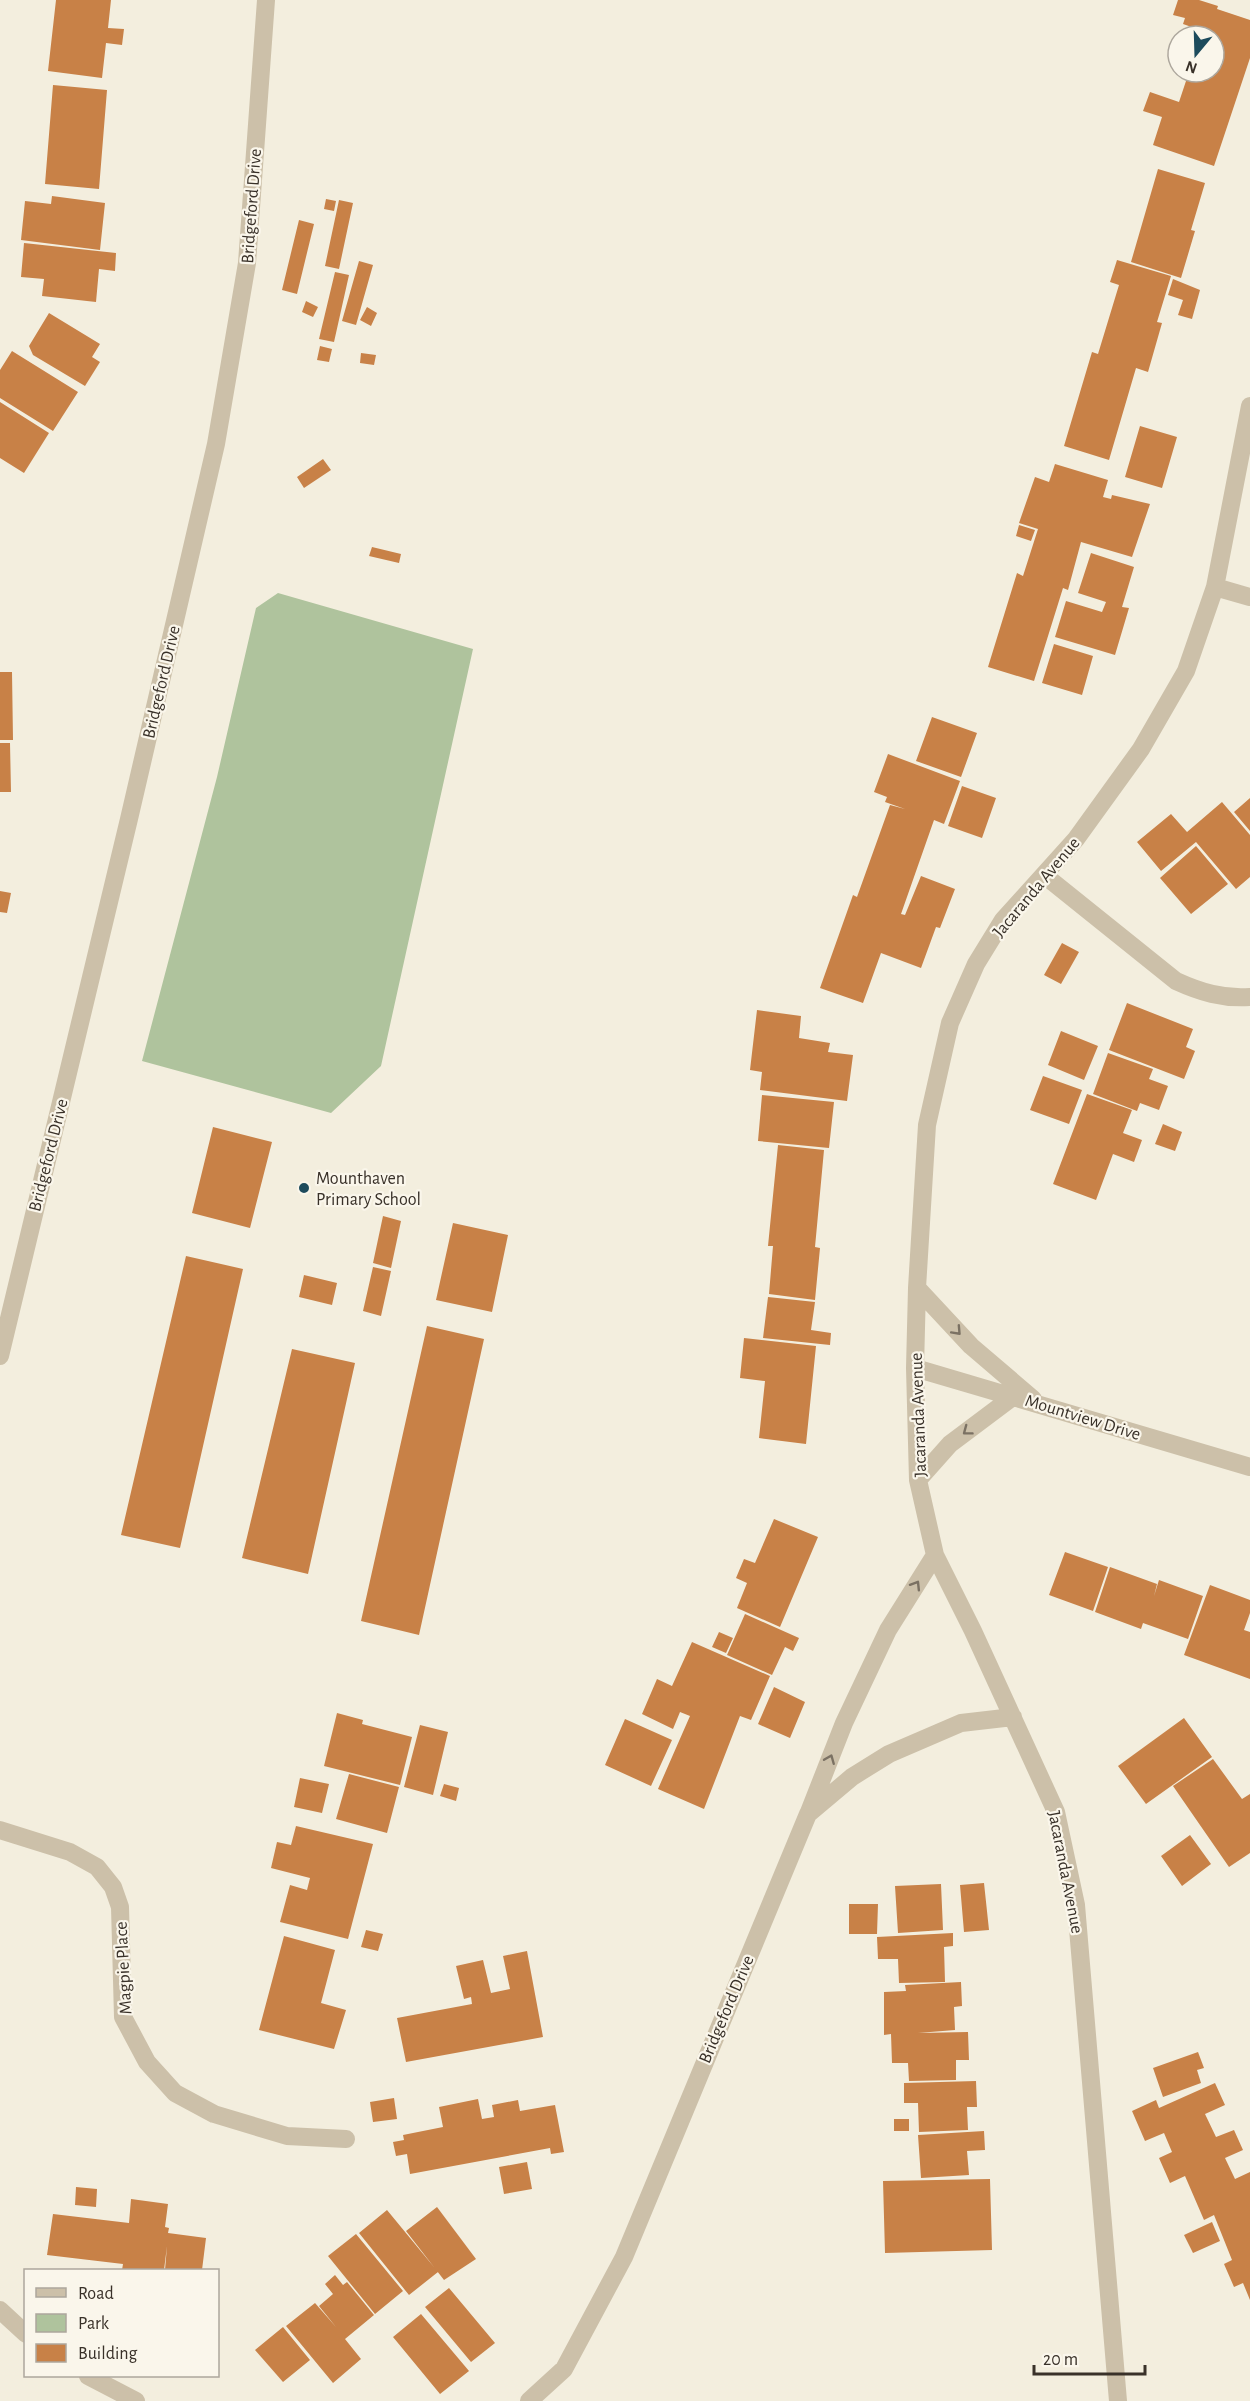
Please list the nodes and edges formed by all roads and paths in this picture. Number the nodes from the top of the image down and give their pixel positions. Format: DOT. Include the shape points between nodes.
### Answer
graph roads {
  1 [pos="266,0"];
  2 [pos="1250,406"];
  3 [pos="1215,587"];
  4 [pos="1250,597"];
  5 [pos="1044,875"];
  6 [pos="1250,997"];
  7 [pos="917,1288"];
  8 [pos="0,1356"];
  9 [pos="915,1368"];
  10 [pos="1014,1396"];
  11 [pos="1038,1403"];
  12 [pos="1250,1467"];
  13 [pos="918,1480"];
  14 [pos="935,1555"];
  15 [pos="1013,1717"];
  16 [pos="808,1814"];
  17 [pos="0,1830"];
  18 [pos="346,2139"];
  19 [pos="0,2310"];
  20 [pos="24,2332"];
  21 [pos="90,2377"];
  22 [pos="136,2401"];
  23 [pos="529,2401"];
  24 [pos="1118,2401"];
  1 -- 8 [label="street, Bridgeford Drive" via="247,263 216,444"];
  2 -- 3 [label="street, Jacaranda Avenue"];
  3 -- 4 [label="street"];
  3 -- 5 [label="street, Jacaranda Avenue" via="1186,671 1141,749 1076,839"];
  5 -- 6 [label="street" via="1176,981 1218,996"];
  5 -- 7 [label="street, Jacaranda Avenue" via="1003,920 976,964 950,1023 927,1125"];
  7 -- 9 [label="street, Jacaranda Avenue"];
  7 -- 11 [label="street, one-way" via="971,1346"];
  9 -- 10 [label="street, Mountview Drive"];
  9 -- 13 [label="street, Jacaranda Avenue"];
  10 -- 11 [label="street, Mountview Drive"];
  10 -- 13 [label="street, one-way" via="950,1444"];
  11 -- 12 [label="street, Mountview Drive"];
  13 -- 14 [label="street, Jacaranda Avenue"];
  14 -- 15 [label="street, Jacaranda Avenue"];
  16 -- 14 [label="street, one-way" via="844,1723 888,1630"];
  15 -- 16 [label="street, Bridgeford Drive" via="961,1723 889,1754 852,1777"];
  15 -- 24 [label="street, Jacaranda Avenue" via="1056,1812 1076,1905"];
  16 -- 23 [label="street, Bridgeford Drive" via="624,2257 564,2369"];
  17 -- 18 [label="street, Magpie Place" via="70,1852 97,1868 113,1887 120,1908 123,2017 147,2062 175,2093 214,2114 287,2136"];
  19 -- 20 [label="street"];
  21 -- 22 [label="street"];
}
